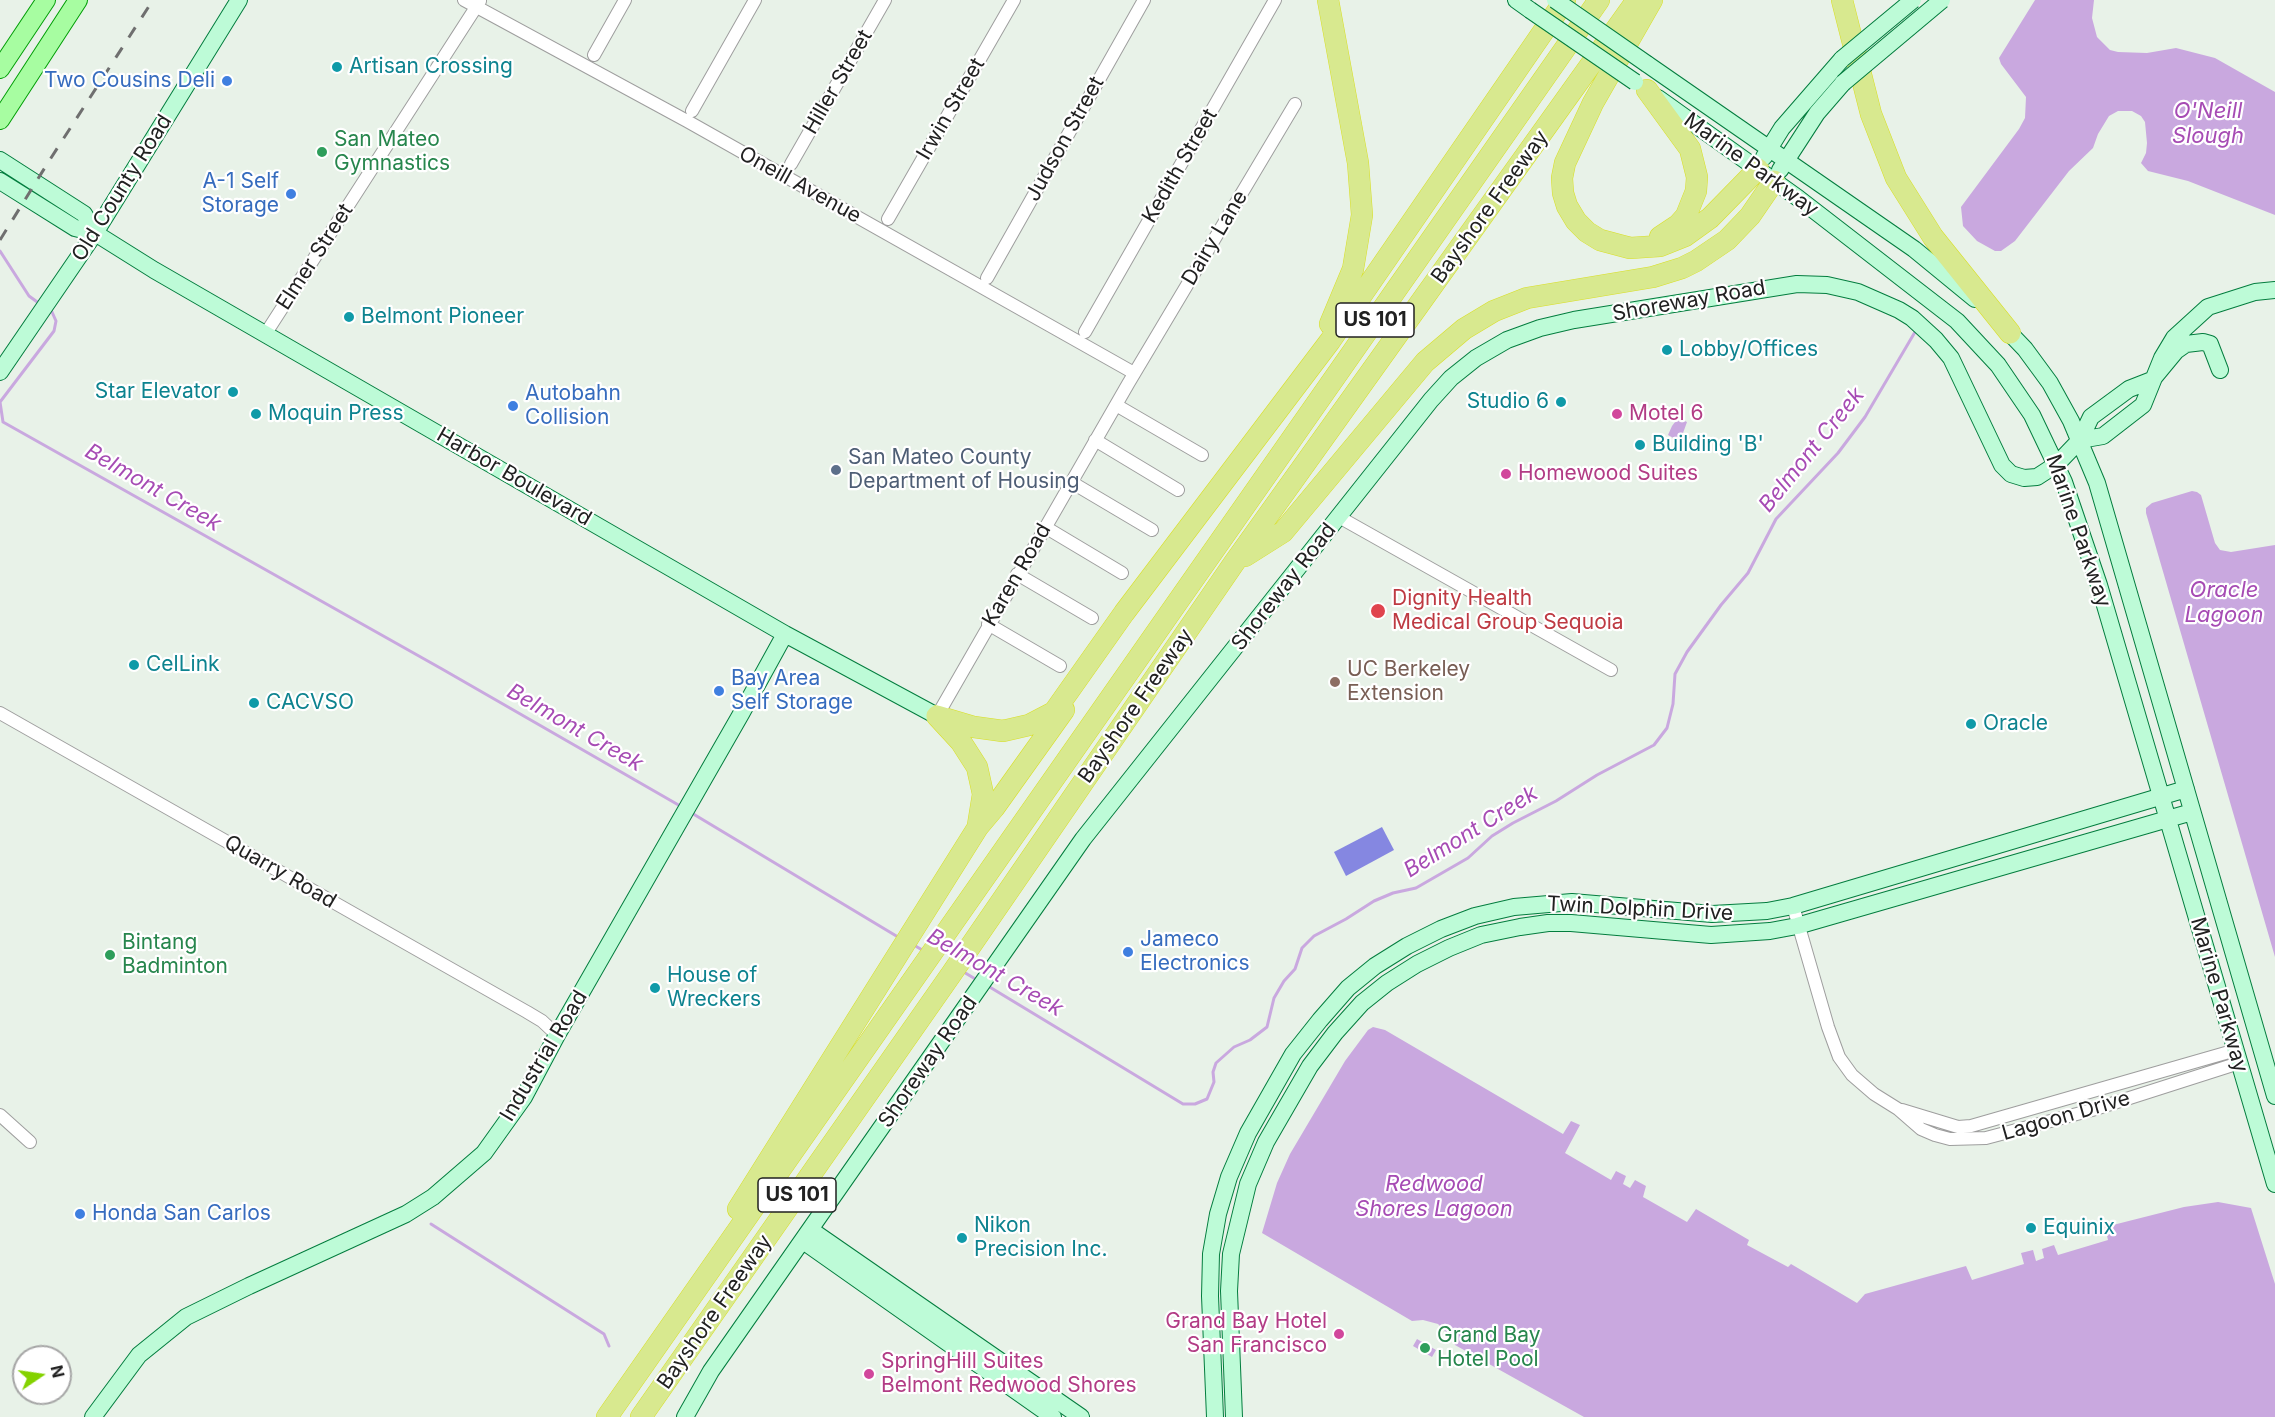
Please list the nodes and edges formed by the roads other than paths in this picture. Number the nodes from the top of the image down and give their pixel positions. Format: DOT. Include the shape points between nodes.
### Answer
graph roads {
  1 [pos="46,0"];
  2 [pos="78,0"];
  3 [pos="239,0"];
  4 [pos="464,0"];
  5 [pos="625,0"];
  6 [pos="755,0"];
  7 [pos="885,0"];
  8 [pos="1014,0"];
  9 [pos="1144,0"];
  10 [pos="1275,0"];
  11 [pos="1328,0"];
  12 [pos="1556,0"];
  13 [pos="1565,0"];
  14 [pos="1599,0"];
  15 [pos="1637,0"];
  16 [pos="1652,0"];
  17 [pos="1842,0"];
  18 [pos="1913,0"];
  19 [pos="1942,0"];
  20 [pos="478,3"];
  21 [pos="1523,5"];
  22 [pos="594,55"];
  23 [pos="3,59"];
  24 [pos="1641,86"];
  25 [pos="1295,104"];
  26 [pos="692,111"];
  27 [pos="0,120"];
  28 [pos="1768,149"];
  29 [pos="0,160"];
  30 [pos="1784,160"];
  31 [pos="791,164"];
  32 [pos="1766,175"];
  33 [pos="0,181"];
  34 [pos="888,219"];
  35 [pos="95,233"];
  36 [pos="1621,246"];
  37 [pos="987,278"];
  38 [pos="2275,290"];
  39 [pos="1085,332"];
  40 [pos="266,333"];
  41 [pos="2010,333"];
  42 [pos="2220,370"];
  43 [pos="0,372"];
  44 [pos="1134,373"];
  45 [pos="1304,374"];
  46 [pos="2152,380"];
  47 [pos="1116,405"];
  48 [pos="1095,440"];
  49 [pos="2080,440"];
  50 [pos="1202,455"];
  51 [pos="2057,464"];
  52 [pos="1071,482"];
  53 [pos="1178,490"];
  54 [pos="1339,517"];
  55 [pos="1045,527"];
  56 [pos="1152,530"];
  57 [pos="1234,563"];
  58 [pos="1122,573"];
  59 [pos="1017,574"];
  60 [pos="1124,613"];
  61 [pos="1092,618"];
  62 [pos="988,624"];
  63 [pos="785,634"];
  64 [pos="1060,666"];
  65 [pos="1611,670"];
  66 [pos="0,713"];
  67 [pos="937,716"];
  68 [pos="2186,789"];
  69 [pos="2161,796"];
  70 [pos="2192,812"];
  71 [pos="2167,819"];
  72 [pos="978,827"];
  73 [pos="1792,906"];
  74 [pos="1797,926"];
  75 [pos="557,1035"];
  76 [pos="2237,1057"];
  77 [pos="2275,1096"];
  78 [pos="0,1114"];
  79 [pos="30,1142"];
  80 [pos="2275,1184"];
  81 [pos="807,1236"];
  82 [pos="672,1325"];
  83 [pos="93,1417"];
  84 [pos="608,1417"];
  85 [pos="641,1417"];
  86 [pos="686,1417"];
  87 [pos="1053,1417"];
  88 [pos="1081,1417"];
  89 [pos="1215,1417"];
  90 [pos="1234,1417"];
  1 -- 23 [label="main road"];
  2 -- 27 [label="main road"];
  3 -- 35 [label="main road, Old County Road"];
  4 -- 20 [label="street, Oneill Avenue"];
  5 -- 22 [label="street"];
  6 -- 26 [label="street"];
  7 -- 31 [label="street, Hiller Street"];
  8 -- 34 [label="street, Irwin Street"];
  9 -- 37 [label="street, Judson Street"];
  10 -- 39 [label="street, Kedith Street"];
  11 -- 45 [label="highway" via="1358,163 1362,215 1358,250 1347,287"];
  12 -- 28 [label="main road, Marine Parkway, bridge"];
  13 -- 45 [label="highway"];
  14 -- 82 [label="highway, Bayshore Freeway / US 101"];
  15 -- 57 [label="highway, Bayshore Freeway / US 101"];
  16 -- 36 [label="highway" via="1580,128 1562,178 1567,206 1576,221 1599,240"];
  17 -- 41 [label="highway" via="1871,114 1896,178 1933,237"];
  18 -- 28 [label="main road, bridge" via="1842,59 1801,104"];
  19 -- 30 [label="main road, bridge" via="1843,83"];
  20 -- 40 [label="street, Elmer Street"];
  20 -- 44 [label="street, Oneill Avenue"];
  21 -- 24 [label="main road, Marine Parkway, bridge"];
  24 -- 32 [label="main road, Marine Parkway"];
  24 -- 36 [label="highway" via="1690,150 1695,163 1696,190 1686,216 1668,233 1641,244"];
  25 -- 44 [label="street, Dairy Lane"];
  28 -- 30 [label="main road, Marine Parkway"];
  28 -- 32 [label="main road"];
  29 -- 35 [label="main road, Harbor Boulevard" via="84,214"];
  30 -- 32 [label="main road"];
  30 -- 41 [label="main road, Marine Parkway" via="1914,249"];
  32 -- 36 [label="highway" via="1685,236 1660,246"];
  32 -- 51 [label="main road, Marine Parkway" via="1925,295 1972,336 2022,399"];
  32 -- 57 [label="highway" via="1759,204 1733,234 1682,268 1653,277 1527,298 1464,329 1425,362 1284,532"];
  33 -- 35 [label="main road, Harbor Boulevard" via="75,228"];
  35 -- 40 [label="main road, Harbor Boulevard"];
  35 -- 43 [label="main road, Old County Road"];
  38 -- 46 [label="main road" via="2208,307 2174,338"];
  40 -- 63 [label="main road, Harbor Boulevard"];
  41 -- 49 [label="main road, Marine Parkway" via="2050,383"];
  42 -- 46 [label="main road" via="2210,344 2195,342 2176,351"];
  44 -- 47 [label="street, Karen Road"];
  45 -- 60 [label="highway"];
  46 -- 49 [label="main road" via="2143,405 2103,436"];
  47 -- 48 [label="street, Karen Road"];
  47 -- 50 [label="street"];
  48 -- 52 [label="street, Karen Road"];
  48 -- 53 [label="street"];
  49 -- 51 [label="main road, Shoreway Road"];
  49 -- 68 [label="main road, Marine Parkway" via="2097,483"];
  51 -- 54 [label="main road, Shoreway Road" via="2031,478 2017,477 2006,470 1951,358 1912,318 1858,292 1797,284 1574,321 1507,340 1451,378"];
  51 -- 69 [label="main road, Marine Parkway" via="2099,585"];
  52 -- 55 [label="street, Karen Road"];
  52 -- 56 [label="street"];
  54 -- 65 [label="street"];
  54 -- 81 [label="main road, Shoreway Road" via="1083,839"];
  55 -- 58 [label="street"];
  55 -- 59 [label="street, Karen Road"];
  57 -- 85 [label="highway, Bayshore Freeway / US 101"];
  59 -- 61 [label="street"];
  59 -- 62 [label="street, Karen Road"];
  60 -- 67 [label="highway" via="1063,702 1043,720 1003,731"];
  60 -- 72 [label="highway" via="1093,669"];
  62 -- 64 [label="street"];
  62 -- 67 [label="street, Karen Road"];
  63 -- 67 [label="main road, Harbor Boulevard"];
  63 -- 75 [label="main road, Industrial Road"];
  66 -- 75 [label="street, Quarry Road" via="542,1021"];
  67 -- 72 [label="highway" via="966,748 977,767 984,794"];
  68 -- 69 [label="main road, Twin Dolphin Drive"];
  68 -- 70 [label="main road, Marine Parkway"];
  69 -- 71 [label="main road, Marine Parkway"];
  69 -- 73 [label="main road, Twin Dolphin Drive"];
  70 -- 71 [label="main road, Twin Dolphin Drive"];
  70 -- 77 [label="main road, Marine Parkway"];
  71 -- 74 [label="main road, Twin Dolphin Drive"];
  71 -- 76 [label="main road, Marine Parkway"];
  72 -- 82 [label="highway" via="741,1203"];
  73 -- 74 [label="street, Lagoon Drive"];
  73 -- 89 [label="main road, Twin Dolphin Drive" via="1712,914 1572,903 1514,907 1475,915 1441,929 1375,966 1348,988 1293,1054 1248,1133 1229,1178 1211,1254"];
  74 -- 76 [label="street, Lagoon Drive" via="1839,1057 1852,1075 1898,1108 1958,1127"];
  74 -- 90 [label="main road, Twin Dolphin Drive" via="1711,935 1571,923 1520,927 1481,935 1417,963 1362,1003 1310,1066 1266,1142 1248,1184 1230,1263"];
  75 -- 83 [label="main road, Industrial Road" via="525,1096 484,1153 433,1197 406,1214 186,1317 139,1356"];
  76 -- 80 [label="main road, Marine Parkway"];
  78 -- 79 [label="street"];
  81 -- 86 [label="main road, Shoreway Road" via="711,1371"];
  81 -- 87 [label="main road"];
  81 -- 88 [label="main road"];
  82 -- 84 [label="highway, Bayshore Freeway / US 101"];
}
